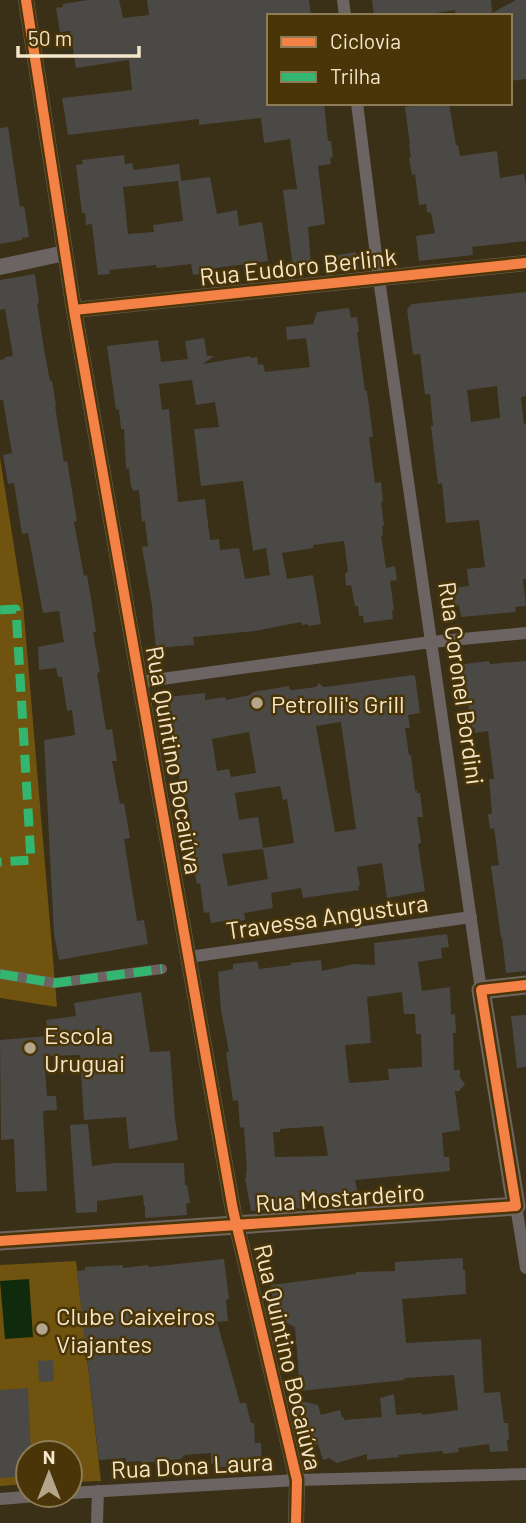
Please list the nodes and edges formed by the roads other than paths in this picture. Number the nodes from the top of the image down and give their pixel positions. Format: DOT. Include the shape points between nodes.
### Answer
graph roads {
  1 [pos="26,0"];
  2 [pos="356,105"];
  3 [pos="65,253"];
  4 [pos="526,263"];
  5 [pos="0,267"];
  6 [pos="379,279"];
  7 [pos="74,310"];
  8 [pos="526,633"];
  9 [pos="431,642"];
  10 [pos="140,682"];
  11 [pos="471,917"];
  12 [pos="189,957"];
  13 [pos="162,969"];
  14 [pos="0,974"];
  15 [pos="526,985"];
  16 [pos="481,990"];
  17 [pos="516,1206"];
  18 [pos="236,1225"];
  19 [pos="0,1241"];
  20 [pos="526,1268"];
  21 [pos="526,1474"];
  22 [pos="297,1480"];
  23 [pos="98,1491"];
  24 [pos="84,1492"];
  25 [pos="97,1523"];
  26 [pos="296,1523"];
  1 -- 3 [label="street, Rua Quintino Bocaiúva"];
  2 -- 6 [label="street, Rua Coronel Bordini"];
  3 -- 5 [label="street"];
  3 -- 7 [label="street, Rua Quintino Bocaiúva"];
  4 -- 6 [label="street, Rua Eudoro Berlink"];
  6 -- 7 [label="street, Rua Eudoro Berlink"];
  6 -- 9 [label="street, Rua Coronel Bordini"];
  7 -- 10 [label="street, Rua Quintino Bocaiúva"];
  8 -- 9 [label="street"];
  9 -- 10 [label="street"];
  9 -- 11 [label="street, Rua Coronel Bordini"];
  10 -- 12 [label="street, Rua Quintino Bocaiúva"];
  11 -- 12 [label="street, Travessa Angustura"];
  11 -- 16 [label="street, Rua Coronel Bordini"];
  12 -- 18 [label="street, Rua Quintino Bocaiúva"];
  13 -- 14 [label="street" via="55,983"];
  15 -- 16 [label="main road"];
  16 -- 17 [label="main road, Rua Coronel Bordini"];
  17 -- 18 [label="main road, Rua Mostardeiro"];
  17 -- 20 [label="street, Rua Coronel Bordini"];
  18 -- 19 [label="main road, Rua Mostardeiro"];
  18 -- 22 [label="street, Rua Quintino Bocaiúva"];
  21 -- 22 [label="street, Rua Dona Laura"];
  22 -- 23 [label="street, Rua Dona Laura"];
  22 -- 26 [label="street, Rua Quintino Bocaiúva"];
  23 -- 24 [label="street, Rua Dona Laura"];
  23 -- 25 [label="street"];
}
